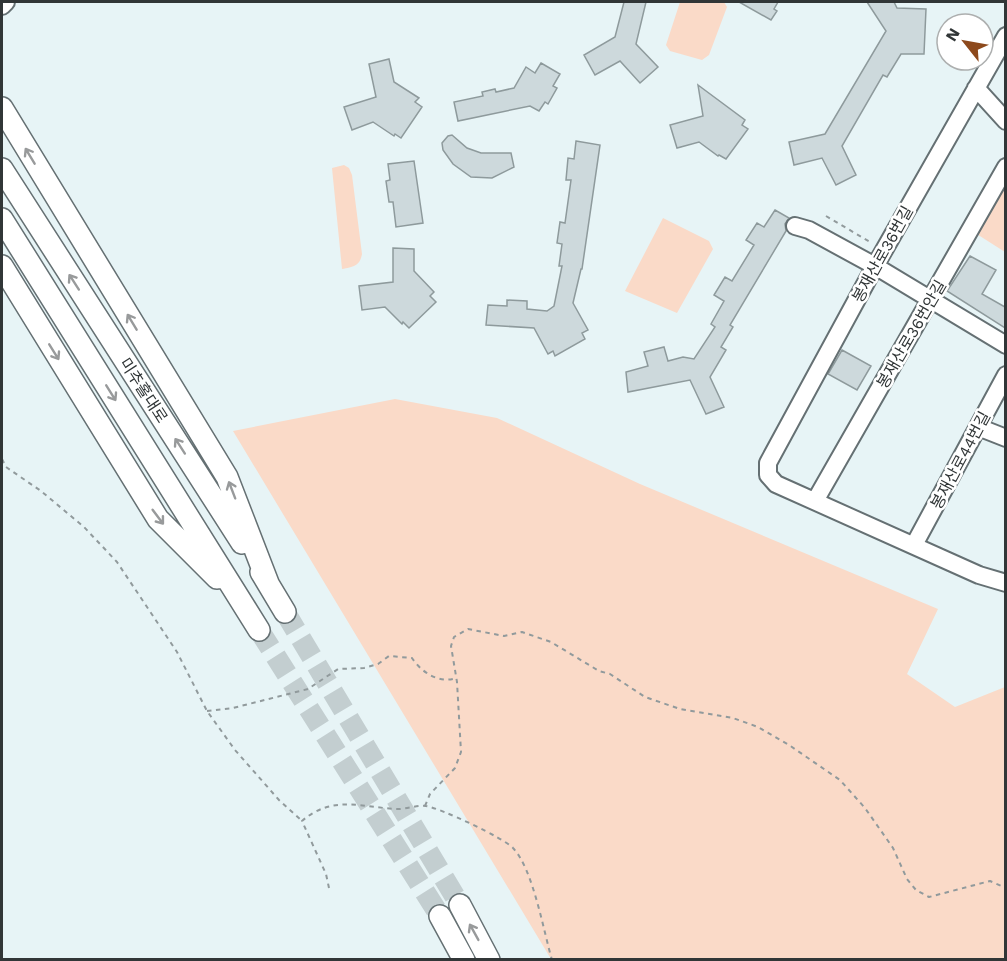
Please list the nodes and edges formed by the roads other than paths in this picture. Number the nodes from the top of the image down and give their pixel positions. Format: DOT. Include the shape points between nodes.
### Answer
graph roads {
  1 [pos="6,2"];
  2 [pos="2,6"];
  3 [pos="1005,36"];
  4 [pos="976,88"];
  5 [pos="2,108"];
  6 [pos="1005,121"];
  7 [pos="1005,167"];
  8 [pos="2,169"];
  9 [pos="2,219"];
  10 [pos="795,226"];
  11 [pos="2,266"];
  12 [pos="875,266"];
  13 [pos="930,300"];
  14 [pos="1005,345"];
  15 [pos="1005,375"];
  16 [pos="978,427"];
  17 [pos="1005,438"];
  18 [pos="815,501"];
  19 [pos="914,545"];
  20 [pos="268,583"];
  21 [pos="1005,583"];
  22 [pos="243,603"];
  23 [pos="285,612"];
  24 [pos="259,630"];
  25 [pos="460,905"];
  26 [pos="440,916"];
  27 [pos="464,960"];
  28 [pos="489,960"];
  1 -- 2 [label="street"];
  3 -- 4 [label="street, 봉재산로36번길"];
  4 -- 6 [label="street"];
  4 -- 12 [label="street, 봉재산로36번길"];
  20 -- 5 [label="main road, one-way" via="227,477"];
  7 -- 13 [label="street, 봉재산로36번안길"];
  20 -- 8 [label="main road, 미추홀대로, one-way"];
  9 -- 22 [label="main road, 미추홀대로, one-way"];
  10 -- 12 [label="street"];
  11 -- 22 [label="main road, one-way" via="158,519"];
  12 -- 13 [label="street"];
  12 -- 18 [label="street, 봉재산로36번길" via="768,463 768,475 776,484"];
  13 -- 14 [label="street"];
  13 -- 18 [label="street, 봉재산로36번안길"];
  15 -- 16 [label="street, 봉재산로44번길"];
  16 -- 17 [label="street"];
  16 -- 19 [label="street, 봉재산로44번길"];
  18 -- 19 [label="street"];
  19 -- 21 [label="street"];
  20 -- 23 [label="main road, 미추홀대로"];
  22 -- 24 [label="main road, 미추홀대로"];
  28 -- 25 [label="main road, one-way"];
  26 -- 27 [label="main road"];
}
